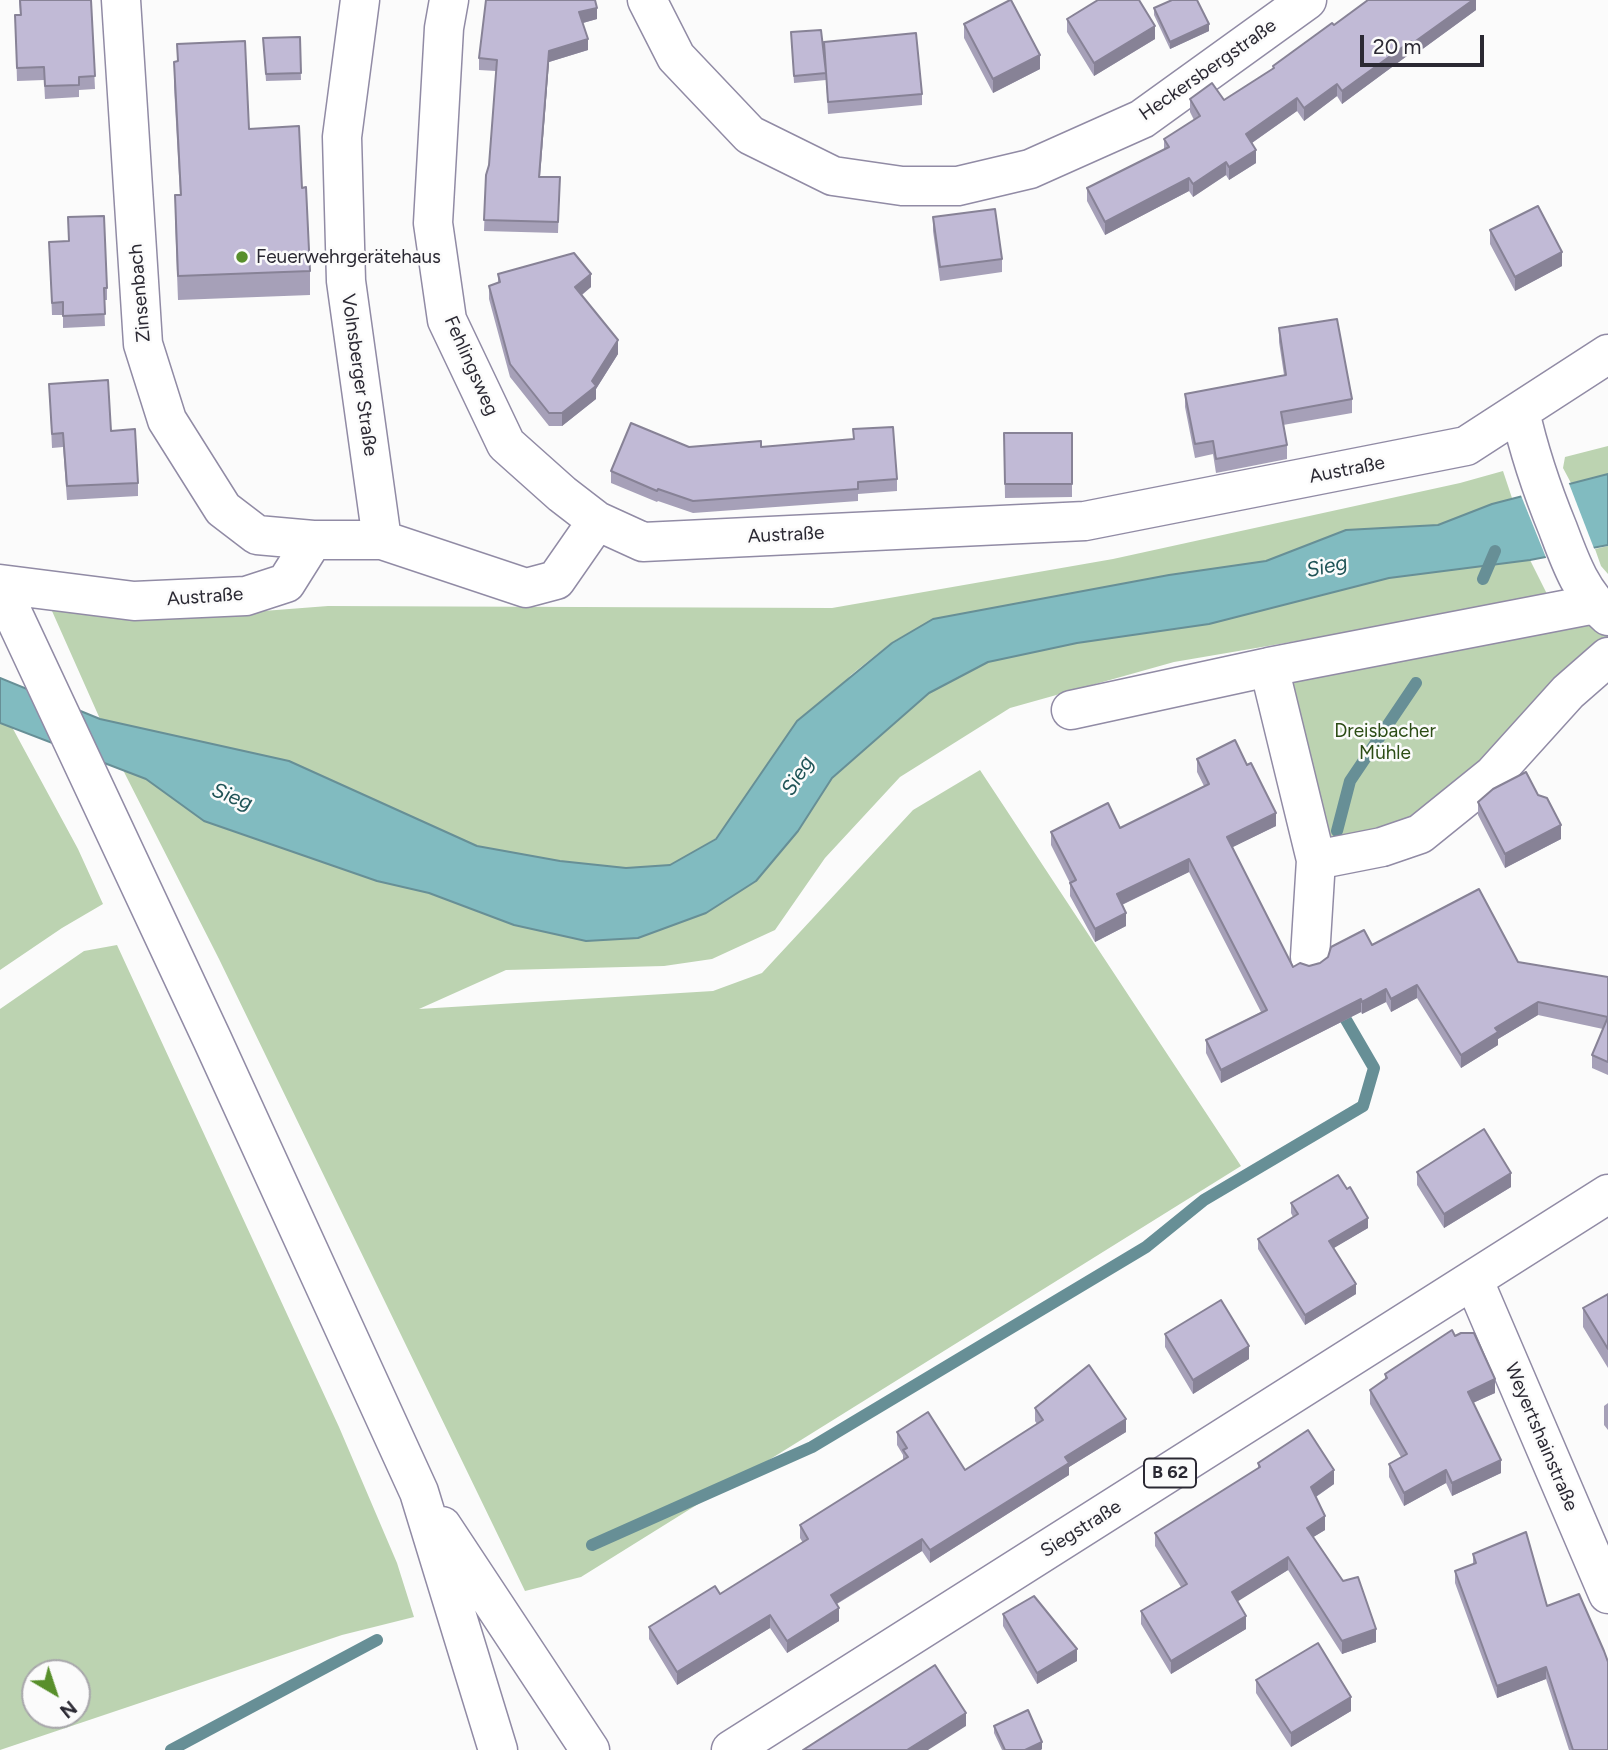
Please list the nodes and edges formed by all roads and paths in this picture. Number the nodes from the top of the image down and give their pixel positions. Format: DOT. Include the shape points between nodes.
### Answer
graph roads {
  1 [pos="121,0"];
  2 [pos="360,0"];
  3 [pos="449,0"];
  4 [pos="647,0"];
  5 [pos="1307,0"];
  6 [pos="1608,354"];
  7 [pos="1520,411"];
  8 [pos="597,521"];
  9 [pos="313,540"];
  10 [pos="382,540"];
  11 [pos="0,585"];
  12 [pos="1593,598"];
  13 [pos="1608,657"];
  14 [pos="1269,667"];
  15 [pos="1071,710"];
  16 [pos="1316,860"];
  17 [pos="1310,957"];
  18 [pos="1608,1194"];
  19 [pos="1474,1281"];
  20 [pos="419,1492"];
  21 [pos="1608,1594"];
  22 [pos="498,1750"];
  23 [pos="590,1750"];
  24 [pos="731,1750"];
  1 -- 9 [label="street, Zinsenbach" via="143,344 167,420 223,509 257,535"];
  2 -- 10 [label="street, Volnsberger Straße" via="342,136 346,281"];
  3 -- 8 [label="street, Fehlingsweg" via="433,223 447,320 506,444"];
  4 -- 5 [label="street, Heckersbergstraße" via="676,57 750,135 833,176 902,186 958,186 1030,169 1142,119"];
  6 -- 7 [label="street, Austraße"];
  7 -- 8 [label="street, Austraße" via="1466,446 1084,521 643,542"];
  7 -- 12 [label="street" via="1536,473"];
  8 -- 10 [label="street" via="556,580 526,588"];
  9 -- 10 [label="street"];
  9 -- 11 [label="street, Austraße" via="286,583 246,596 134,601"];
  11 -- 20 [label="street"];
  12 -- 14 [label="street"];
  13 -- 16 [label="street" via="1568,692 1493,775 1420,834"];
  14 -- 15 [label="street"];
  14 -- 16 [label="street"];
  16 -- 17 [label="street"];
  18 -- 19 [label="street, Siegstraße / B 62"];
  19 -- 21 [label="street, Weyertshainstraße"];
  19 -- 24 [label="street, Siegstraße / B 62"];
  20 -- 22 [label="street"];
  20 -- 23 [label="street"];
}
